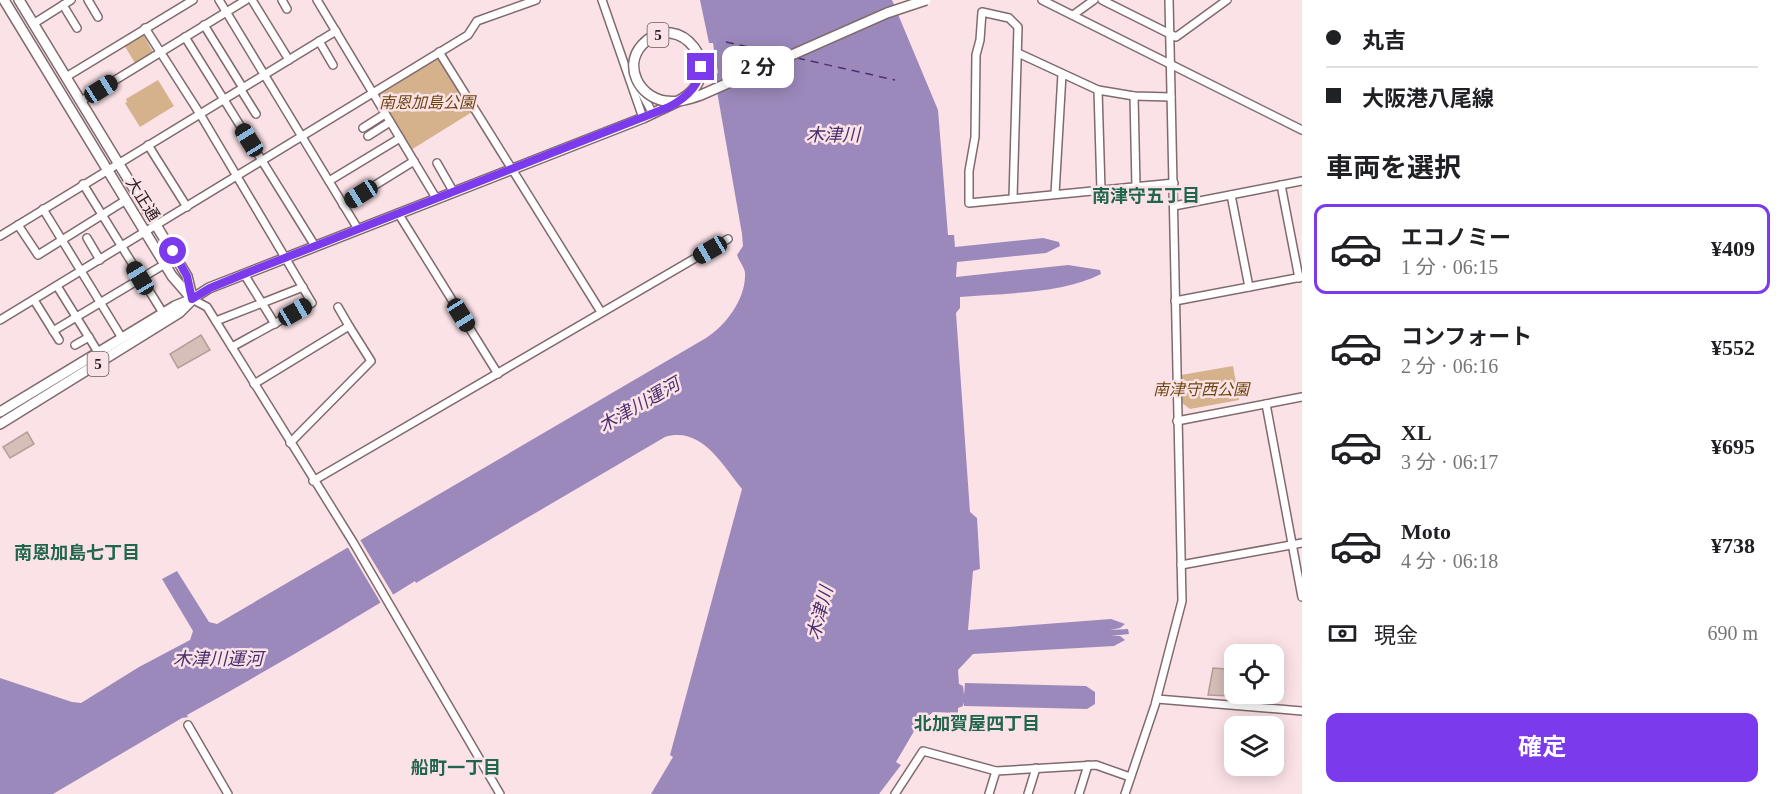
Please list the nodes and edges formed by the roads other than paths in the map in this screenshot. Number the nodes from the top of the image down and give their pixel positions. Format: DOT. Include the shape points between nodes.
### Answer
graph roads {
  1 [pos="4,0"];
  2 [pos="19,0"];
  3 [pos="71,0"];
  4 [pos="88,0"];
  5 [pos="193,0"];
  6 [pos="219,0"];
  7 [pos="246,0"];
  8 [pos="252,0"];
  9 [pos="282,0"];
  10 [pos="317,0"];
  11 [pos="536,0"];
  12 [pos="602,0"];
  13 [pos="926,0"];
  14 [pos="1042,0"];
  15 [pos="1094,0"];
  16 [pos="1102,0"];
  17 [pos="1169,0"];
  18 [pos="1227,0"];
  19 [pos="63,5"];
  20 [pos="287,9"];
  21 [pos="227,12"];
  22 [pos="1073,15"];
  23 [pos="98,17"];
  24 [pos="33,24"];
  25 [pos="204,26"];
  26 [pos="77,28"];
  27 [pos="145,28"];
  28 [pos="336,31"];
  29 [pos="1171,35"];
  30 [pos="185,37"];
  31 [pos="319,41"];
  32 [pos="160,52"];
  33 [pos="439,52"];
  34 [pos="1018,53"];
  35 [pos="621,54"];
  36 [pos="289,60"];
  37 [pos="333,64"];
  38 [pos="1170,66"];
  39 [pos="1062,74"];
  40 [pos="265,75"];
  41 [pos="66,77"];
  42 [pos="242,89"];
  43 [pos="1098,90"];
  44 [pos="372,92"];
  45 [pos="1134,96"];
  46 [pos="1171,97"];
  47 [pos="224,100"];
  48 [pos="81,101"];
  49 [pos="200,114"];
  50 [pos="256,114"];
  51 [pos="386,114"];
  52 [pos="653,114"];
  53 [pos="643,118"];
  54 [pos="390,122"];
  55 [pos="363,128"];
  56 [pos="1302,130"];
  57 [pos="302,136"];
  58 [pos="368,136"];
  59 [pos="400,138"];
  60 [pos="148,145"];
  61 [pos="262,160"];
  62 [pos="414,161"];
  63 [pos="118,163"];
  64 [pos="437,163"];
  65 [pos="511,169"];
  66 [pos="107,170"];
  67 [pos="236,176"];
  68 [pos="329,181"];
  69 [pos="1302,181"];
  70 [pos="1174,183"];
  71 [pos="83,184"];
  72 [pos="1281,185"];
  73 [pos="1136,187"];
  74 [pos="1101,190"];
  75 [pos="453,192"];
  76 [pos="1055,194"];
  77 [pos="1231,195"];
  78 [pos="436,198"];
  79 [pos="1012,198"];
  80 [pos="126,200"];
  81 [pos="344,205"];
  82 [pos="1174,206"];
  83 [pos="187,207"];
  84 [pos="43,209"];
  85 [pos="398,213"];
  86 [pos="103,216"];
  87 [pos="18,225"];
  88 [pos="157,225"];
  89 [pos="358,229"];
  90 [pos="146,232"];
  91 [pos="0,236"];
  92 [pos="87,238"];
  93 [pos="728,239"];
  94 [pos="62,241"];
  95 [pos="122,246"];
  96 [pos="315,246"];
  97 [pos="286,257"];
  98 [pos="100,260"];
  99 [pos="165,264"];
  100 [pos="81,272"];
  101 [pos="244,274"];
  102 [pos="140,278"];
  103 [pos="1300,278"];
  104 [pos="57,286"];
  105 [pos="303,287"];
  106 [pos="1249,287"];
  107 [pos="192,299"];
  108 [pos="34,300"];
  109 [pos="1175,301"];
  110 [pos="100,302"];
  111 [pos="262,303"];
  112 [pos="338,307"];
  113 [pos="601,312"];
  114 [pos="163,313"];
  115 [pos="76,317"];
  116 [pos="0,320"];
  117 [pos="216,321"];
  118 [pos="274,324"];
  119 [pos="350,326"];
  120 [pos="53,331"];
  121 [pos="89,337"];
  122 [pos="122,338"];
  123 [pos="59,340"];
  124 [pos="75,345"];
  125 [pos="232,347"];
  126 [pos="98,352"];
  127 [pos="498,374"];
  128 [pos="254,384"];
  129 [pos="1302,397"];
  130 [pos="1266,404"];
  131 [pos="0,412"];
  132 [pos="1177,421"];
  133 [pos="0,424"];
  134 [pos="290,443"];
  135 [pos="313,481"];
  136 [pos="1302,543"];
  137 [pos="1292,545"];
  138 [pos="1181,565"];
  139 [pos="1302,597"];
  140 [pos="1157,699"];
  141 [pos="1302,711"];
  142 [pos="188,725"];
  143 [pos="1088,765"];
  144 [pos="1036,768"];
  145 [pos="996,771"];
  146 [pos="1130,777"];
  147 [pos="1128,793"];
  148 [pos="228,794"];
  149 [pos="500,794"];
  150 [pos="895,794"];
  151 [pos="989,794"];
  152 [pos="1028,794"];
  153 [pos="1079,794"];
  1 -- 66 [label="main road, 大正通"];
  2 -- 24 [label="main road, 大正通"];
  3 -- 19 [label="street"];
  4 -- 23 [label="street"];
  5 -- 27 [label="street"];
  6 -- 21 [label="street"];
  7 -- 21 [label="street"];
  8 -- 36 [label="street"];
  9 -- 20 [label="street"];
  10 -- 28 [label="street"];
  11 -- 33 [label="street" via="477,21 468,35"];
  12 -- 35 [label="street"];
  13 -- 52 [label="main road, 5, bridge" via="887,13 701,95 687,99 678,101 673,102 659,100 654,98 647,94 639,85 635,75 634,65 636,57 638,51 645,43 655,36 663,34 674,34 684,38 693,45 699,56 701,63 701,70 700,77 697,84 694,89 685,97 681,99 678,101 672,102 654,98 642,88 635,72 637,54 647,41 663,34 680,37 694,47 701,63 693,89 687,95 678,102"];
  14 -- 22 [label="street"];
  15 -- 22 [label="street"];
  16 -- 29 [label="street"];
  17 -- 29 [label="street"];
  18 -- 29 [label="street" via="1176,37"];
  19 -- 24 [label="street"];
  19 -- 26 [label="street"];
  21 -- 25 [label="street"];
  21 -- 40 [label="street"];
  22 -- 38 [label="street"];
  24 -- 41 [label="main road, 大正通"];
  25 -- 30 [label="street"];
  25 -- 42 [label="street"];
  27 -- 32 [label="street"];
  27 -- 41 [label="street"];
  28 -- 31 [label="street"];
  28 -- 44 [label="street"];
  29 -- 38 [label="street"];
  30 -- 32 [label="street"];
  30 -- 47 [label="street"];
  31 -- 36 [label="street"];
  31 -- 37 [label="street"];
  32 -- 48 [label="street"];
  32 -- 49 [label="street"];
  33 -- 44 [label="street"];
  33 -- 65 [label="street"];
  34 -- 39 [label="street"];
  34 -- 79 [label="street"];
  34 -- 79 [label="street" via="1018,27 1009,18 982,12 976,55 969,203"];
  35 -- 52 [label="street"];
  35 -- 53 [label="street"];
  36 -- 40 [label="street"];
  38 -- 46 [label="street"];
  38 -- 56 [label="street"];
  39 -- 43 [label="street"];
  39 -- 76 [label="street"];
  40 -- 42 [label="street"];
  40 -- 57 [label="street"];
  41 -- 48 [label="main road, 大正通"];
  42 -- 47 [label="street"];
  42 -- 50 [label="street"];
  43 -- 45 [label="street"];
  43 -- 74 [label="street"];
  44 -- 51 [label="street"];
  44 -- 57 [label="street"];
  45 -- 46 [label="street"];
  45 -- 73 [label="street"];
  46 -- 70 [label="street"];
  47 -- 49 [label="street"];
  47 -- 61 [label="street"];
  48 -- 63 [label="main road, 大正通"];
  49 -- 60 [label="street"];
  49 -- 67 [label="street"];
  51 -- 54 [label="street"];
  51 -- 55 [label="street"];
  52 -- 53 [label="main road, 5"];
  53 -- 65 [label="main road, 5"];
  54 -- 58 [label="street"];
  54 -- 59 [label="street"];
  57 -- 61 [label="street"];
  57 -- 68 [label="street"];
  59 -- 62 [label="street"];
  59 -- 68 [label="street"];
  60 -- 63 [label="street"];
  60 -- 83 [label="street"];
  61 -- 67 [label="street"];
  61 -- 96 [label="street"];
  62 -- 78 [label="street"];
  62 -- 81 [label="street"];
  63 -- 66 [label="street"];
  63 -- 88 [label="main road, 大正通"];
  64 -- 75 [label="street"];
  65 -- 75 [label="main road, 5"];
  65 -- 113 [label="street"];
  66 -- 71 [label="street"];
  66 -- 80 [label="main road, 大正通"];
  67 -- 83 [label="street"];
  67 -- 97 [label="street"];
  68 -- 81 [label="street"];
  69 -- 72 [label="street"];
  70 -- 73 [label="street"];
  70 -- 82 [label="street"];
  71 -- 84 [label="street"];
  71 -- 86 [label="street"];
  72 -- 77 [label="street"];
  72 -- 103 [label="street"];
  73 -- 74 [label="street"];
  74 -- 76 [label="street"];
  75 -- 78 [label="main road, 5"];
  76 -- 79 [label="street"];
  77 -- 82 [label="street"];
  77 -- 106 [label="street"];
  78 -- 85 [label="main road, 5"];
  80 -- 86 [label="street"];
  80 -- 90 [label="main road, 大正通"];
  81 -- 89 [label="street"];
  82 -- 109 [label="street"];
  83 -- 88 [label="street"];
  84 -- 87 [label="street"];
  84 -- 94 [label="street"];
  85 -- 89 [label="main road, 5"];
  85 -- 127 [label="street"];
  86 -- 94 [label="street"];
  86 -- 95 [label="street"];
  87 -- 91 [label="street"];
  87 -- 94 [label="street" via="38,255"];
  88 -- 90 [label="street"];
  88 -- 107 [label="main road, 大正通" via="187,276"];
  89 -- 96 [label="main road, 5"];
  90 -- 95 [label="street"];
  90 -- 99 [label="main road, 大正通"];
  92 -- 98 [label="street"];
  93 -- 113 [label="street"];
  94 -- 100 [label="street"];
  95 -- 98 [label="street"];
  95 -- 102 [label="street"];
  96 -- 97 [label="main road, 5"];
  97 -- 101 [label="main road, 5"];
  97 -- 105 [label="street"];
  98 -- 100 [label="street"];
  99 -- 102 [label="street"];
  99 -- 107 [label="main road, 大正通"];
  100 -- 104 [label="street"];
  100 -- 110 [label="street"];
  101 -- 107 [label="main road, 5"];
  101 -- 111 [label="street"];
  102 -- 110 [label="street"];
  102 -- 114 [label="street"];
  103 -- 106 [label="street"];
  104 -- 108 [label="street"];
  104 -- 115 [label="street"];
  105 -- 111 [label="street"];
  105 -- 118 [label="street" via="312,303"];
  106 -- 109 [label="street"];
  107 -- 114 [label="main road, 5"];
  107 -- 117 [label="street" via="206,305"];
  107 -- 133 [label="main road, 5" via="179,314"];
  108 -- 116 [label="street"];
  108 -- 120 [label="street"];
  109 -- 132 [label="street"];
  110 -- 115 [label="street"];
  110 -- 122 [label="street"];
  111 -- 117 [label="street"];
  111 -- 118 [label="street"];
  112 -- 119 [label="street"];
  113 -- 127 [label="street"];
  114 -- 122 [label="main road, 5"];
  115 -- 120 [label="street"];
  115 -- 121 [label="street"];
  117 -- 125 [label="street"];
  118 -- 125 [label="street"];
  119 -- 128 [label="street"];
  119 -- 134 [label="street" via="371,361"];
  120 -- 123 [label="street"];
  121 -- 124 [label="street"];
  121 -- 126 [label="street"];
  122 -- 126 [label="main road, 5"];
  125 -- 128 [label="street"];
  126 -- 131 [label="main road, 5"];
  127 -- 135 [label="street"];
  128 -- 134 [label="street"];
  129 -- 130 [label="street"];
  130 -- 132 [label="street"];
  130 -- 137 [label="street"];
  132 -- 138 [label="street"];
  134 -- 135 [label="street"];
  135 -- 149 [label="street" via="353,542"];
  136 -- 137 [label="street"];
  137 -- 138 [label="street"];
  137 -- 139 [label="street"];
  138 -- 140 [label="street" via="1182,604"];
  140 -- 141 [label="street"];
  140 -- 146 [label="street"];
  142 -- 148 [label="street"];
  143 -- 144 [label="street"];
  143 -- 146 [label="street"];
  143 -- 153 [label="street"];
  144 -- 145 [label="street"];
  144 -- 152 [label="street"];
  145 -- 150 [label="street" via="923,751"];
  145 -- 151 [label="street"];
  146 -- 147 [label="street"];
}
